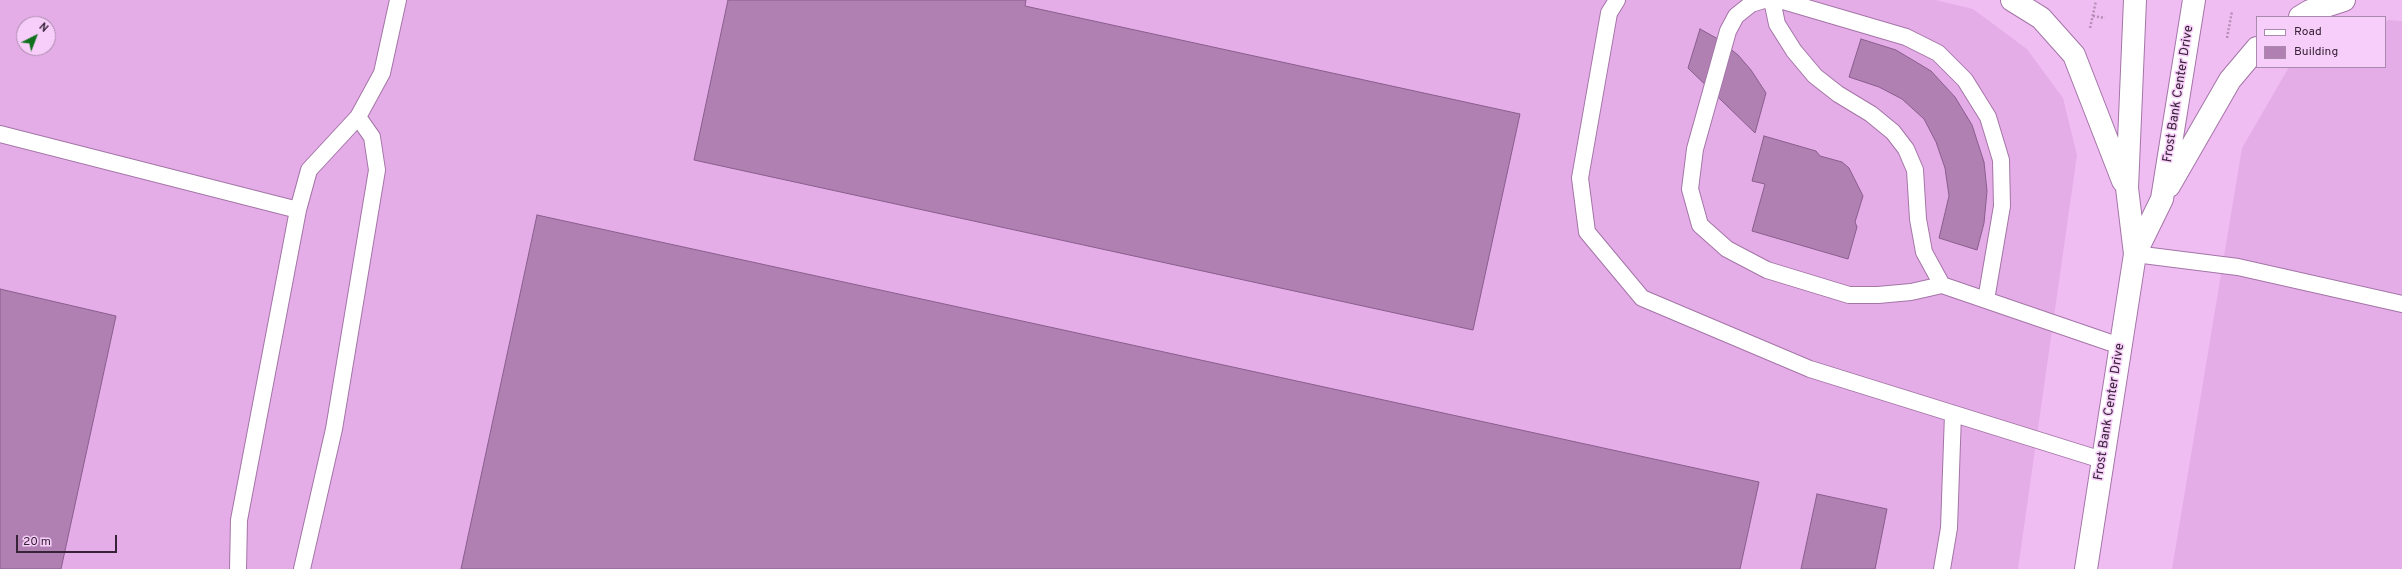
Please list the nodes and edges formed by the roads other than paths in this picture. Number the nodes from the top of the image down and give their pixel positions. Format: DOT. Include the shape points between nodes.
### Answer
graph roads {
  1 [pos="398,0"];
  2 [pos="1617,0"];
  3 [pos="1764,0"];
  4 [pos="1772,0"];
  5 [pos="1780,0"];
  6 [pos="2012,0"];
  7 [pos="2135,0"];
  8 [pos="2194,0"];
  9 [pos="2344,0"];
  10 [pos="2302,16"];
  11 [pos="2256,49"];
  12 [pos="358,117"];
  13 [pos="0,134"];
  14 [pos="2126,188"];
  15 [pos="2162,199"];
  16 [pos="298,210"];
  17 [pos="2135,254"];
  18 [pos="1942,285"];
  19 [pos="1986,300"];
  20 [pos="2402,304"];
  21 [pos="2120,346"];
  22 [pos="1953,414"];
  23 [pos="2102,460"];
  24 [pos="238,569"];
  25 [pos="302,569"];
  26 [pos="1942,569"];
  27 [pos="2086,569"];
  1 -- 12 [label="lane" via="382,73"];
  2 -- 22 [label="lane" via="1608,14 1580,178 1587,232 1642,298 1810,369"];
  3 -- 18 [label="lane" via="1751,4 1736,16 1728,31 1694,149 1690,189 1700,225 1727,249 1767,270 1849,295 1911,292"];
  4 -- 18 [label="lane" via="1777,24 1794,51 1811,71 1838,94 1871,114 1893,132 1906,149 1914,170 1918,220 1924,252"];
  5 -- 19 [label="lane" via="1906,37 1938,53 1966,80 1988,117 2001,160 2002,206"];
  6 -- 14 [label="main road" via="2041,18 2074,55"];
  7 -- 14 [label="main road, Frost Bank Center Drive"];
  8 -- 15 [label="main road, Frost Bank Center Drive"];
  9 -- 10 [label="main road"];
  11 -- 15 [label="main road" via="2230,80"];
  12 -- 16 [label="lane" via="309,170"];
  12 -- 25 [label="lane" via="372,137 377,170 334,429"];
  13 -- 16 [label="lane"];
  14 -- 17 [label="main road, Frost Bank Center Drive"];
  15 -- 17 [label="main road, Frost Bank Center Drive"];
  16 -- 24 [label="lane" via="239,520"];
  17 -- 20 [label="lane" via="2238,267"];
  17 -- 21 [label="main road, Frost Bank Center Drive"];
  18 -- 19 [label="lane"];
  19 -- 21 [label="lane"];
  21 -- 23 [label="main road, Frost Bank Center Drive"];
  22 -- 23 [label="lane"];
  22 -- 26 [label="lane" via="1948,528"];
  23 -- 27 [label="main road, Frost Bank Center Drive"];
}
